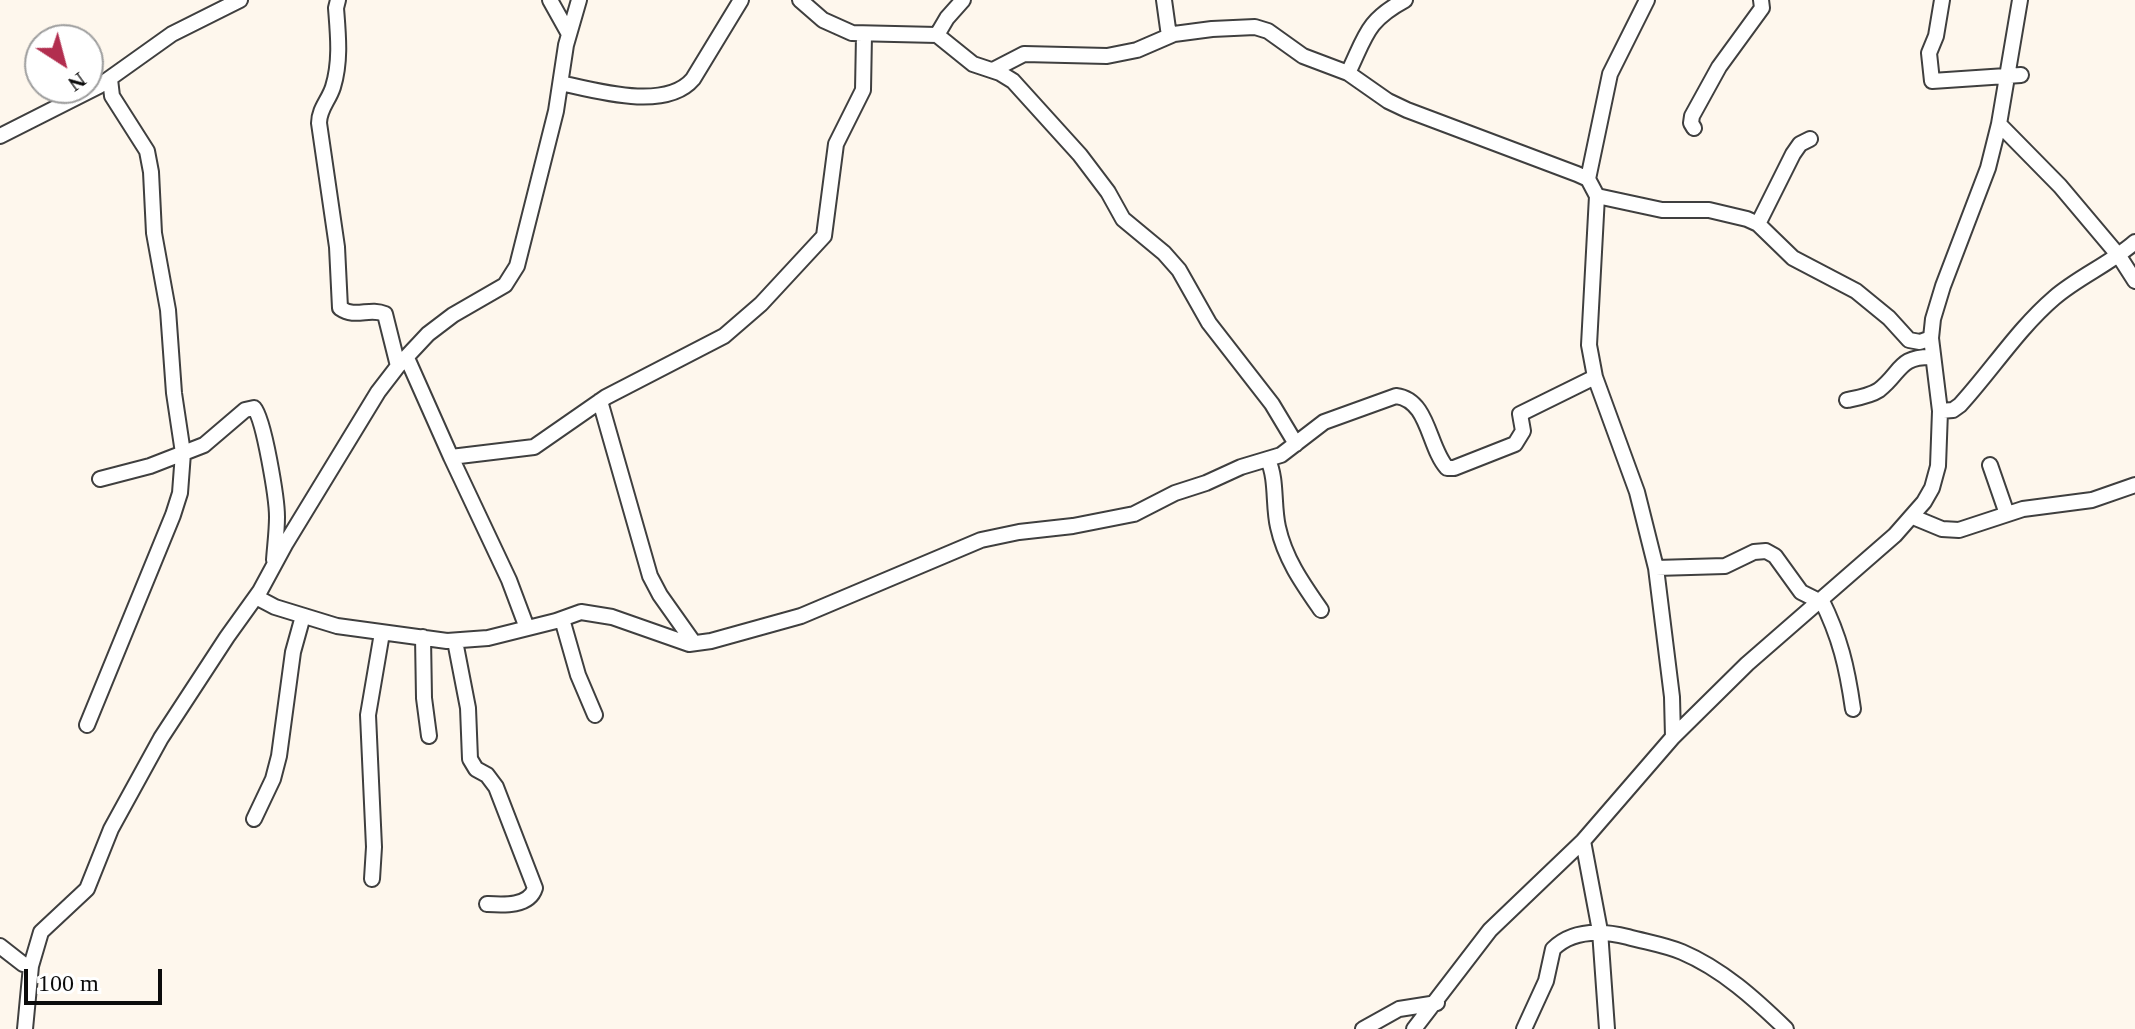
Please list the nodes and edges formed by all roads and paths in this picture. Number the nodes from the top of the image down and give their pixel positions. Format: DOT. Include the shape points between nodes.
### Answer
graph roads {
  1 [pos="240,0"];
  2 [pos="338,0"];
  3 [pos="550,0"];
  4 [pos="579,0"];
  5 [pos="741,0"];
  6 [pos="800,0"];
  7 [pos="963,0"];
  8 [pos="1164,0"];
  9 [pos="1405,0"];
  10 [pos="1647,0"];
  11 [pos="1761,0"];
  12 [pos="1942,0"];
  13 [pos="2020,0"];
  14 [pos="569,34"];
  15 [pos="864,35"];
  16 [pos="937,35"];
  17 [pos="1169,36"];
  18 [pos="993,70"];
  19 [pos="1348,73"];
  20 [pos="2014,75"];
  21 [pos="110,79"];
  22 [pos="561,83"];
  23 [pos="1999,124"];
  24 [pos="1694,128"];
  25 [pos="0,136"];
  26 [pos="1810,139"];
  27 [pos="1588,179"];
  28 [pos="1597,196"];
  29 [pos="1758,224"];
  30 [pos="2135,242"];
  31 [pos="2119,256"];
  32 [pos="2135,281"];
  33 [pos="1931,338"];
  34 [pos="1933,357"];
  35 [pos="402,362"];
  36 [pos="1595,377"];
  37 [pos="1847,400"];
  38 [pos="600,401"];
  39 [pos="1940,411"];
  40 [pos="1296,444"];
  41 [pos="183,453"];
  42 [pos="451,457"];
  43 [pos="1268,460"];
  44 [pos="1990,465"];
  45 [pos="100,479"];
  46 [pos="2135,485"];
  47 [pos="2007,514"];
  48 [pos="1913,517"];
  49 [pos="274,565"];
  50 [pos="1656,568"];
  51 [pos="256,597"];
  52 [pos="1820,600"];
  53 [pos="1321,610"];
  54 [pos="303,616"];
  55 [pos="562,619"];
  56 [pos="527,628"];
  57 [pos="382,633"];
  58 [pos="423,637"];
  59 [pos="455,641"];
  60 [pos="694,643"];
  61 [pos="1853,709"];
  62 [pos="595,715"];
  63 [pos="87,725"];
  64 [pos="429,736"];
  65 [pos="1673,737"];
  66 [pos="254,819"];
  67 [pos="1583,841"];
  68 [pos="372,879"];
  69 [pos="487,904"];
  70 [pos="1600,931"];
  71 [pos="0,946"];
  72 [pos="31,966"];
  73 [pos="1437,1003"];
  74 [pos="25,1029"];
  75 [pos="1363,1029"];
  76 [pos="1414,1029"];
  77 [pos="1524,1029"];
  78 [pos="1607,1029"];
  79 [pos="1786,1029"];
  1 -- 21 [label="street" via="172,34"];
  2 -- 35 [label="street" via="339,60 319,123 340,308 357,315 385,314"];
  3 -- 14 [label="street"];
  4 -- 14 [label="street"];
  5 -- 22 [label="street" via="682,89 630,96"];
  6 -- 15 [label="street" via="831,25"];
  7 -- 16 [label="street"];
  8 -- 17 [label="street"];
  9 -- 19 [label="street" via="1373,22"];
  10 -- 27 [label="street" via="1610,74"];
  11 -- 24 [label="street" via="1762,8 1692,116"];
  12 -- 20 [label="street" via="1929,53 1932,81"];
  13 -- 20 [label="street"];
  14 -- 22 [label="street"];
  15 -- 16 [label="street"];
  15 -- 38 [label="street" via="863,90 836,144 821,241 732,330"];
  16 -- 18 [label="street" via="973,64"];
  17 -- 18 [label="street" via="1107,56 1024,54"];
  17 -- 19 [label="street" via="1255,27 1303,56"];
  18 -- 40 [label="street" via="1019,86 1091,170 1123,219 1169,258"];
  19 -- 27 [label="street" via="1407,110"];
  20 -- 23 [label="street"];
  21 -- 25 [label="street"];
  21 -- 41 [label="street" via="112,96 140,136 149,161"];
  22 -- 35 [label="street" via="512,276 439,325"];
  23 -- 31 [label="street"];
  23 -- 33 [label="street" via="1982,187 1936,305"];
  26 -- 29 [label="street" via="1793,154"];
  27 -- 28 [label="street"];
  28 -- 29 [label="street" via="1674,212 1717,212"];
  28 -- 36 [label="street" via="1589,345"];
  29 -- 33 [label="street" via="1793,258 1856,291 1909,340"];
  30 -- 31 [label="street"];
  31 -- 32 [label="street"];
  31 -- 39 [label="street" via="2055,296 1960,405"];
  33 -- 34 [label="street"];
  34 -- 37 [label="street" via="1912,358 1875,393"];
  34 -- 39 [label="street"];
  35 -- 42 [label="street"];
  35 -- 49 [label="street" via="378,392"];
  36 -- 40 [label="street" via="1520,414 1523,431 1515,444 1454,468 1442,462 1418,410 1403,397 1331,419"];
  36 -- 50 [label="street" via="1637,492"];
  38 -- 42 [label="street" via="529,449"];
  38 -- 60 [label="street" via="650,576"];
  39 -- 48 [label="street" via="1938,466 1932,488"];
  40 -- 43 [label="street"];
  41 -- 45 [label="street"];
  41 -- 49 [label="street" via="204,445 237,416 261,423 277,514"];
  41 -- 63 [label="street" via="173,515"];
  42 -- 56 [label="street"];
  43 -- 53 [label="street" via="1287,556"];
  43 -- 60 [label="street" via="1175,493 1134,514 995,536 789,620"];
  44 -- 47 [label="street"];
  46 -- 47 [label="street" via="2092,500"];
  47 -- 48 [label="street" via="1954,531"];
  48 -- 52 [label="street"];
  49 -- 51 [label="street"];
  50 -- 52 [label="street" via="1725,566 1766,551 1801,592"];
  50 -- 65 [label="street"];
  51 -- 54 [label="street"];
  51 -- 72 [label="street" via="161,738 111,829 87,889 41,932"];
  52 -- 61 [label="street" via="1838,632"];
  52 -- 65 [label="street"];
  54 -- 57 [label="street"];
  54 -- 66 [label="street" via="279,756"];
  55 -- 56 [label="street"];
  55 -- 60 [label="street" via="576,612 596,613"];
  55 -- 62 [label="street"];
  56 -- 59 [label="street"];
  57 -- 58 [label="street"];
  57 -- 68 [label="street" via="368,715"];
  58 -- 59 [label="street"];
  58 -- 64 [label="street"];
  59 -- 69 [label="street" via="468,708 470,759 496,787 535,888 524,901"];
  65 -- 67 [label="street"];
  67 -- 70 [label="street"];
  67 -- 73 [label="street" via="1490,930"];
  70 -- 77 [label="street" via="1553,949 1546,981"];
  70 -- 78 [label="street"];
  70 -- 79 [label="street" via="1696,959 1745,992"];
  71 -- 72 [label="street"];
  72 -- 74 [label="street"];
  73 -- 75 [label="street" via="1399,1009"];
  73 -- 76 [label="street"];
}
